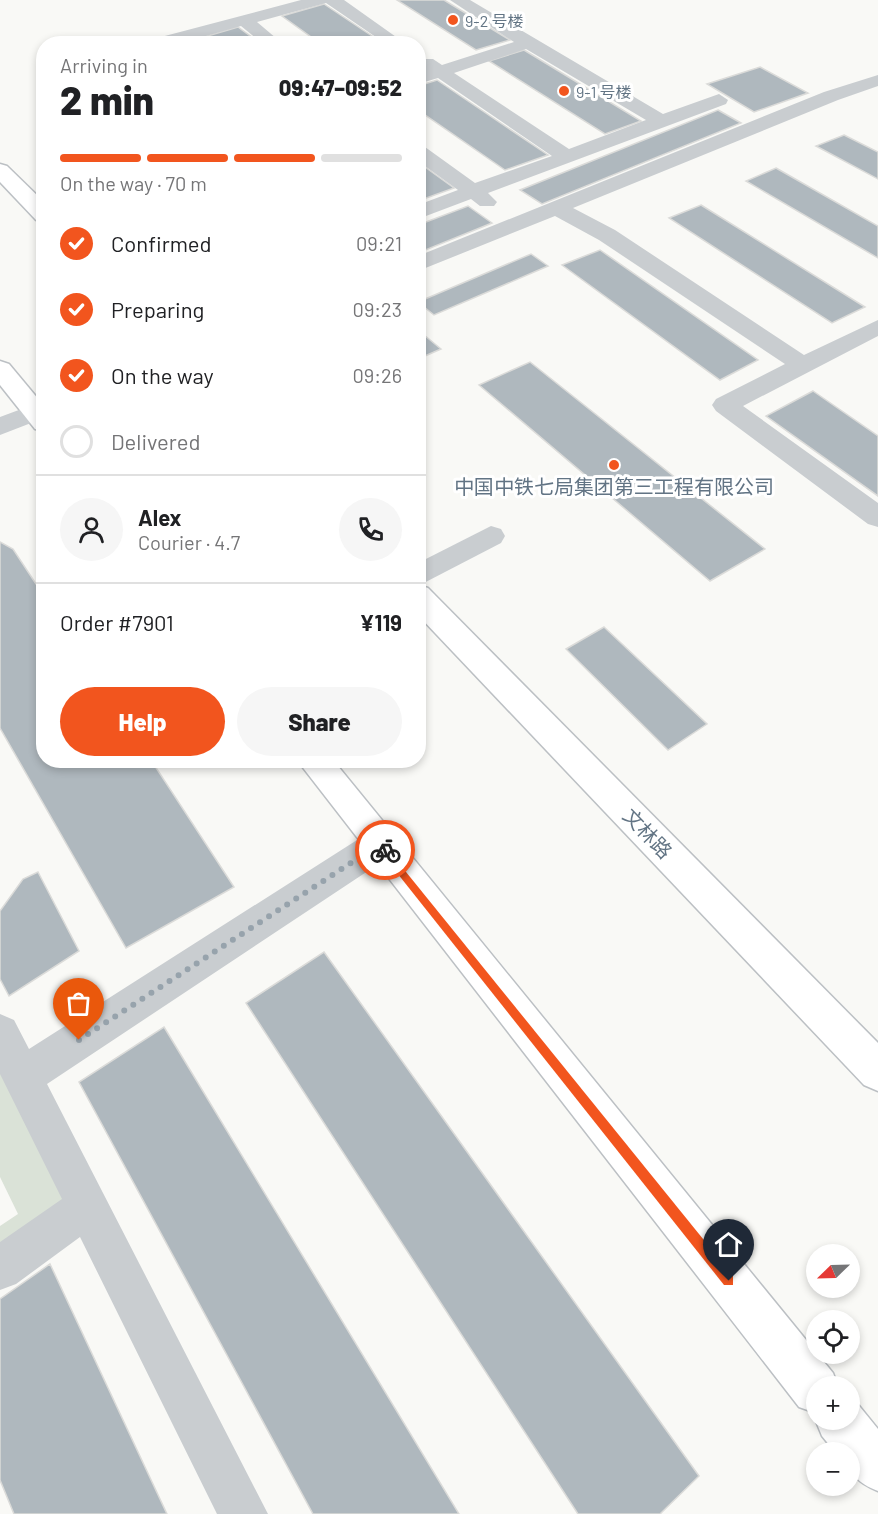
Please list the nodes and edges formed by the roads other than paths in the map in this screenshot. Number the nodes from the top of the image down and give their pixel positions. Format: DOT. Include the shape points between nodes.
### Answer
graph roads {
  1 [pos="320,0"];
  2 [pos="333,0"];
  3 [pos="458,0"];
  4 [pos="243,20"];
  5 [pos="185,36"];
  6 [pos="264,36"];
  7 [pos="386,36"];
  8 [pos="528,43"];
  9 [pos="426,62"];
  10 [pos="440,72"];
  11 [pos="426,76"];
  12 [pos="878,80"];
  13 [pos="719,100"];
  14 [pos="661,121"];
  15 [pos="426,157"];
  16 [pos="567,157"];
  17 [pos="0,170"];
  18 [pos="473,191"];
  19 [pos="36,203"];
  20 [pos="556,208"];
  21 [pos="426,210"];
  22 [pos="518,224"];
  23 [pos="426,261"];
  24 [pos="878,327"];
  25 [pos="802,365"];
  26 [pos="0,369"];
  27 [pos="36,414"];
  28 [pos="36,419"];
  29 [pos="0,427"];
  30 [pos="878,517"];
  31 [pos="491,536"];
  32 [pos="426,572"];
  33 [pos="426,604"];
  34 [pos="319,768"];
  35 [pos="380,844"];
  36 [pos="0,1033"];
  37 [pos="878,1071"];
  38 [pos="22,1077"];
  39 [pos="87,1207"];
  40 [pos="0,1268"];
  41 [pos="806,1377"];
  42 [pos="848,1430"];
  43 [pos="878,1467"];
  44 [pos="243,1514"];
  1 -- 4 [label="street"];
  2 -- 7 [label="street"];
  3 -- 8 [label="street"];
  4 -- 5 [label="street"];
  4 -- 6 [label="street"];
  8 -- 10 [label="street"];
  8 -- 14 [label="street"];
  9 -- 10 [label="street"];
  10 -- 11 [label="street"];
  10 -- 16 [label="street"];
  12 -- 20 [label="street"];
  13 -- 14 [label="street"];
  14 -- 16 [label="street"];
  15 -- 18 [label="street"];
  16 -- 18 [label="street"];
  17 -- 19 [label="main road"];
  18 -- 21 [label="street"];
  18 -- 22 [label="street"];
  20 -- 22 [label="street"];
  20 -- 25 [label="street" via="607,235"];
  22 -- 23 [label="street"];
  24 -- 25 [label="street"];
  25 -- 30 [label="street" via="725,405"];
  26 -- 27 [label="main road"];
  28 -- 29 [label="street"];
  31 -- 32 [label="street"];
  33 -- 37 [label="main road, 文林路"];
  34 -- 35 [label="main road"];
  35 -- 38 [label="street"];
  35 -- 41 [label="main road"];
  36 -- 38 [label="street"];
  38 -- 39 [label="street"];
  39 -- 40 [label="street"];
  39 -- 44 [label="street"];
  42 -- 43 [label="main road"];
}
